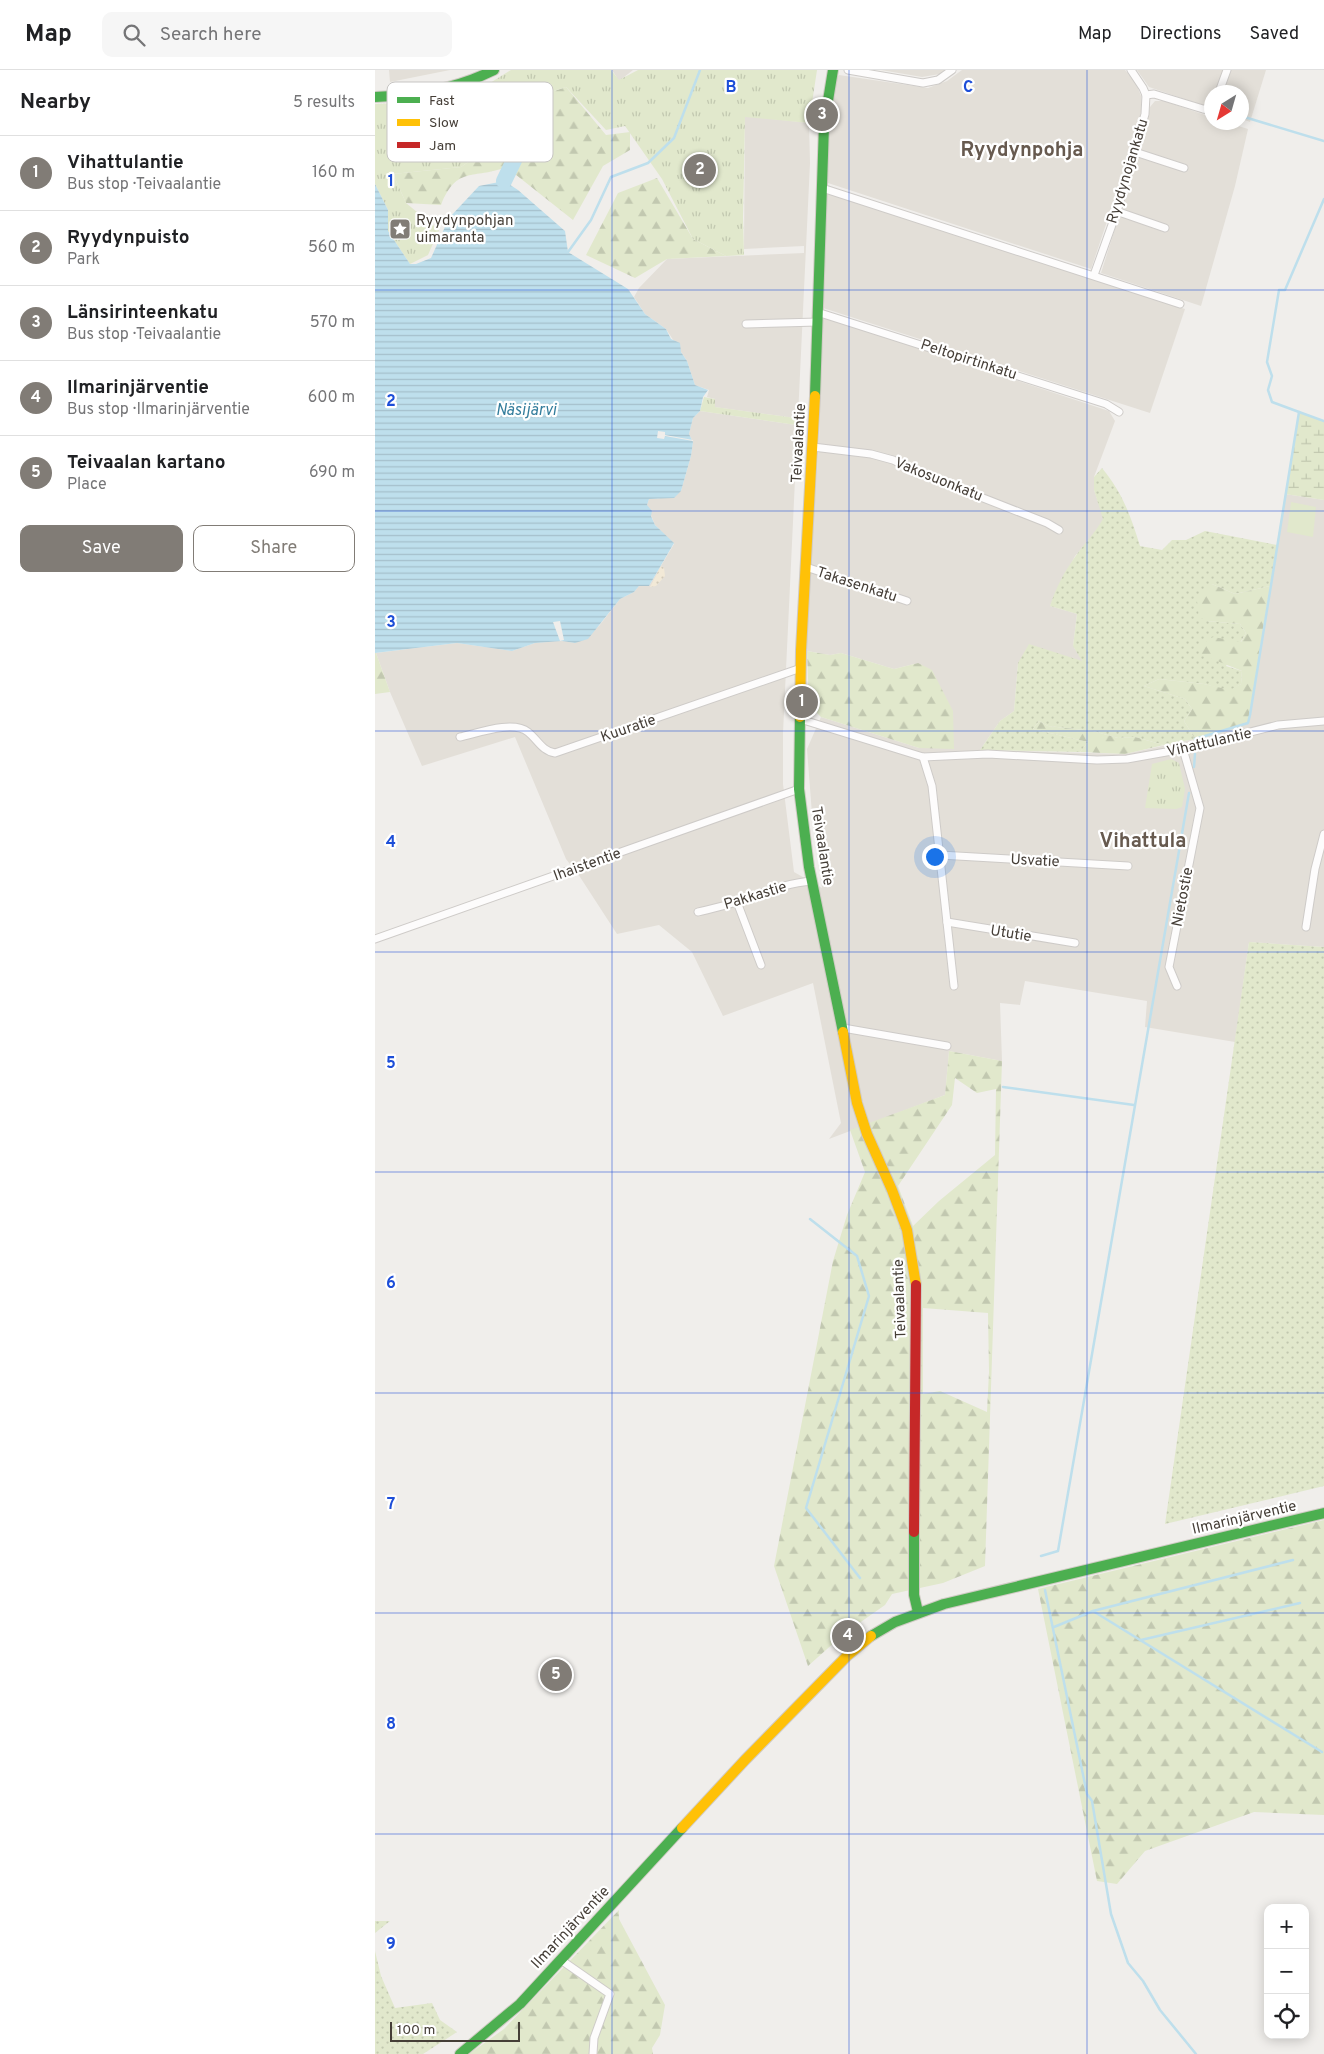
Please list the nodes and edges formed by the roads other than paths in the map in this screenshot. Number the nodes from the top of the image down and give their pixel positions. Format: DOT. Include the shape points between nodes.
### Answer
graph roads {
  1 [pos="494,70"];
  2 [pos="833,70"];
  3 [pos="849,70"];
  4 [pos="952,70"];
  5 [pos="1131,70"];
  6 [pos="1227,70"];
  7 [pos="468,82"];
  8 [pos="1222,85"];
  9 [pos="1146,95"];
  10 [pos="1204,109"];
  11 [pos="1135,152"];
  12 [pos="1184,168"];
  13 [pos="822,188"];
  14 [pos="1115,211"];
  15 [pos="1165,228"];
  16 [pos="1094,275"];
  17 [pos="1180,304"];
  18 [pos="817,312"];
  19 [pos="818,322"];
  20 [pos="746,324"];
  21 [pos="1119,412"];
  22 [pos="813,447"];
  23 [pos="1059,530"];
  24 [pos="807,567"];
  25 [pos="907,601"];
  26 [pos="801,668"];
  27 [pos="800,719"];
  28 [pos="1324,721"];
  29 [pos="460,737"];
  30 [pos="1183,750"];
  31 [pos="923,757"];
  32 [pos="799,789"];
  33 [pos="1324,834"];
  34 [pos="941,855"];
  35 [pos="1129,866"];
  36 [pos="812,881"];
  37 [pos="737,902"];
  38 [pos="698,912"];
  39 [pos="947,922"];
  40 [pos="1306,927"];
  41 [pos="375,939"];
  42 [pos="1075,943"];
  43 [pos="761,965"];
  44 [pos="954,986"];
  45 [pos="1177,986"];
  46 [pos="843,1028"];
  47 [pos="947,1046"];
  48 [pos="1324,1514"];
  49 [pos="918,1612"];
  50 [pos="561,1960"];
  51 [pos="460,2054"];
  52 [pos="593,2054"];
  1 -- 7 [label="main road"];
  2 -- 13 [label="main road, Teivaalantie" via="824,125"];
  3 -- 4 [label="street" via="923,82 938,80"];
  5 -- 9 [label="street"];
  6 -- 8 [label="street"];
  9 -- 10 [label="street" via="1154,94"];
  9 -- 11 [label="street, Ryydynojankatu"];
  11 -- 12 [label="street"];
  11 -- 14 [label="street, Ryydynojankatu"];
  13 -- 16 [label="street"];
  13 -- 18 [label="main road, Teivaalantie"];
  14 -- 15 [label="street"];
  14 -- 16 [label="street, Ryydynojankatu"];
  16 -- 17 [label="street"];
  18 -- 19 [label="main road, Teivaalantie"];
  18 -- 21 [label="street, Peltopirtinkatu" via="1107,404"];
  19 -- 20 [label="street"];
  19 -- 22 [label="main road, Teivaalantie"];
  22 -- 23 [label="street, Vakosuonkatu" via="893,460"];
  22 -- 24 [label="main road, Teivaalantie"];
  24 -- 25 [label="street, Takasenkatu"];
  24 -- 26 [label="main road, Teivaalantie"];
  26 -- 27 [label="main road, Teivaalantie"];
  26 -- 29 [label="street, Kuuratie" via="555,753 547,752 527,731 514,727"];
  27 -- 31 [label="street, Vihattulantie"];
  27 -- 32 [label="main road, Teivaalantie"];
  28 -- 30 [label="street, Vihattulantie" via="1278,725"];
  30 -- 31 [label="street, Vihattulantie" via="1127,760 988,754"];
  30 -- 45 [label="street, Nietostie" via="1200,808 1169,967"];
  31 -- 34 [label="street" via="932,786"];
  32 -- 36 [label="main road, Teivaalantie"];
  32 -- 41 [label="street, Ihaistentie"];
  33 -- 40 [label="street"];
  34 -- 35 [label="street, Usvatie"];
  34 -- 39 [label="street"];
  36 -- 37 [label="street, Pakkastie" via="781,887"];
  36 -- 46 [label="main road, Teivaalantie"];
  37 -- 38 [label="street, Pakkastie"];
  37 -- 43 [label="street"];
  39 -- 42 [label="street, Ututie"];
  39 -- 44 [label="street"];
  46 -- 47 [label="street"];
  46 -- 49 [label="main road, Teivaalantie" via="857,1103 905,1223 914,1268 914,1595"];
  48 -- 49 [label="main road, Ilmarinjärventie"];
  49 -- 50 [label="main road, Ilmarinjärventie" via="873,1635 833,1669"];
  50 -- 51 [label="main road, Ilmarinjärventie" via="505,2018"];
  50 -- 52 [label="street" via="610,1994 594,2038"];
}
